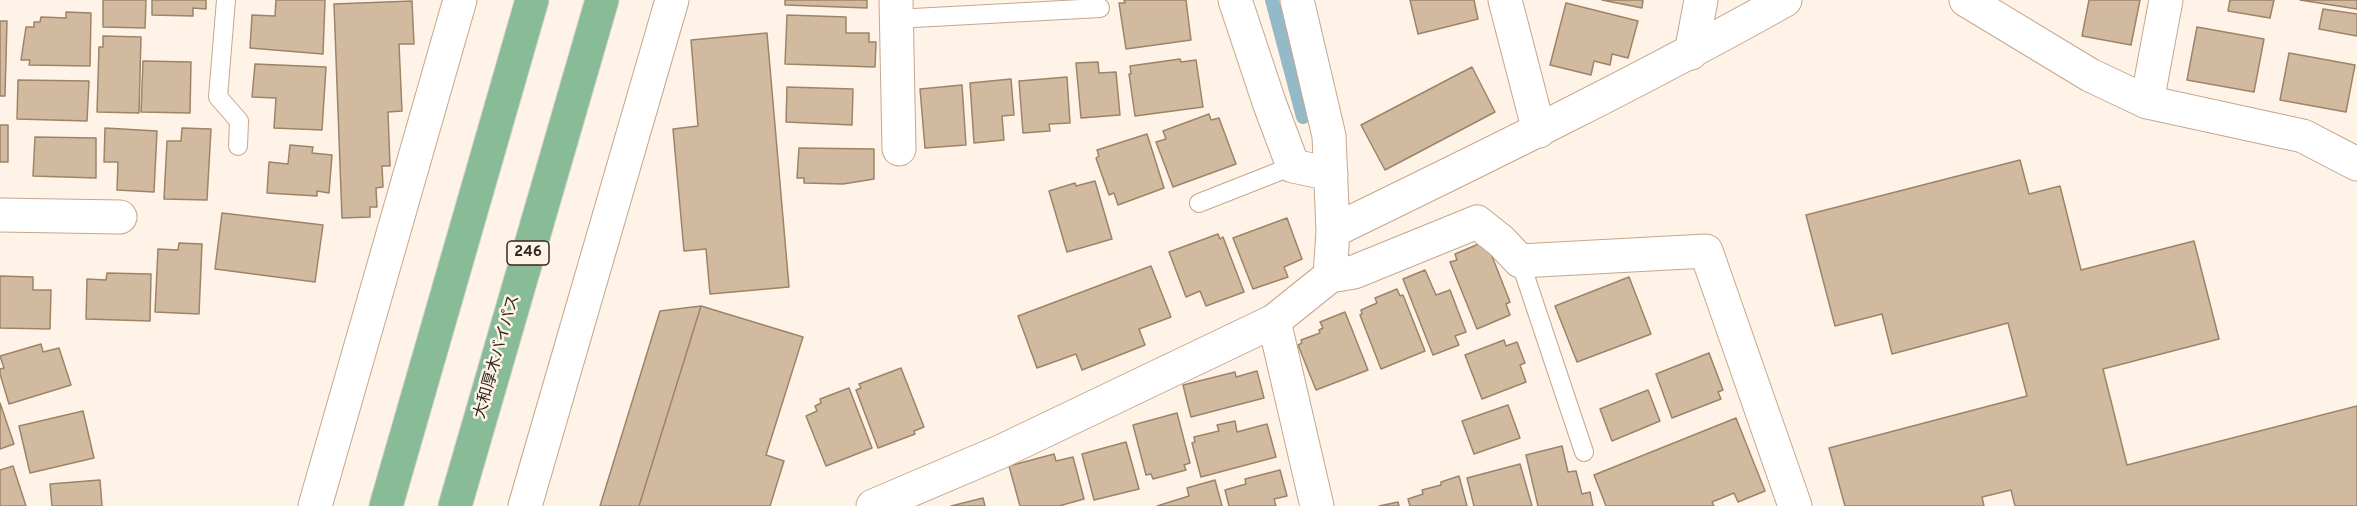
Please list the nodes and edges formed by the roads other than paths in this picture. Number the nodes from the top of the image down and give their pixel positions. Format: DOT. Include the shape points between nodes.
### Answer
graph roads {
  1 [pos="226,0"];
  2 [pos="460,0"];
  3 [pos="532,0"];
  4 [pos="602,0"];
  5 [pos="672,0"];
  6 [pos="1235,0"];
  7 [pos="1297,0"];
  8 [pos="1505,0"];
  9 [pos="1701,0"];
  10 [pos="1785,0"];
  11 [pos="1966,0"];
  12 [pos="2166,0"];
  13 [pos="1015,6"];
  14 [pos="1100,8"];
  15 [pos="896,9"];
  16 [pos="1691,53"];
  17 [pos="2147,102"];
  18 [pos="1539,131"];
  19 [pos="238,146"];
  20 [pos="899,149"];
  21 [pos="2357,164"];
  22 [pos="1293,166"];
  23 [pos="1331,174"];
  24 [pos="1199,203"];
  25 [pos="0,215"];
  26 [pos="120,217"];
  27 [pos="1333,231"];
  28 [pos="1520,261"];
  29 [pos="1330,276"];
  30 [pos="1274,321"];
  31 [pos="1584,452"];
  32 [pos="315,506"];
  33 [pos="386,506"];
  34 [pos="455,506"];
  35 [pos="525,506"];
  36 [pos="873,506"];
  37 [pos="1317,506"];
  38 [pos="1795,506"];
  1 -- 19 [label="lane" via="218,97 239,121"];
  2 -- 32 [label="street"];
  3 -- 33 [label="highway"];
  4 -- 34 [label="highway, 大和厚木バイパス / 246"];
  5 -- 35 [label="street"];
  6 -- 22 [label="street"];
  7 -- 23 [label="street" via="1329,136"];
  8 -- 18 [label="street"];
  9 -- 16 [label="street"];
  10 -- 16 [label="street"];
  11 -- 17 [label="street" via="2090,75"];
  12 -- 17 [label="street"];
  13 -- 14 [label="lane"];
  13 -- 15 [label="lane"];
  15 -- 20 [label="street"];
  16 -- 18 [label="street"];
  17 -- 21 [label="street" via="2302,136"];
  18 -- 27 [label="street"];
  22 -- 23 [label="street"];
  22 -- 24 [label="lane"];
  23 -- 27 [label="street"];
  25 -- 26 [label="street"];
  27 -- 29 [label="street"];
  28 -- 29 [label="street" via="1477,222 1354,272"];
  28 -- 31 [label="lane"];
  28 -- 38 [label="street" via="1706,251"];
  29 -- 30 [label="street"];
  30 -- 36 [label="street" via="1000,452"];
  30 -- 37 [label="street"];
}
